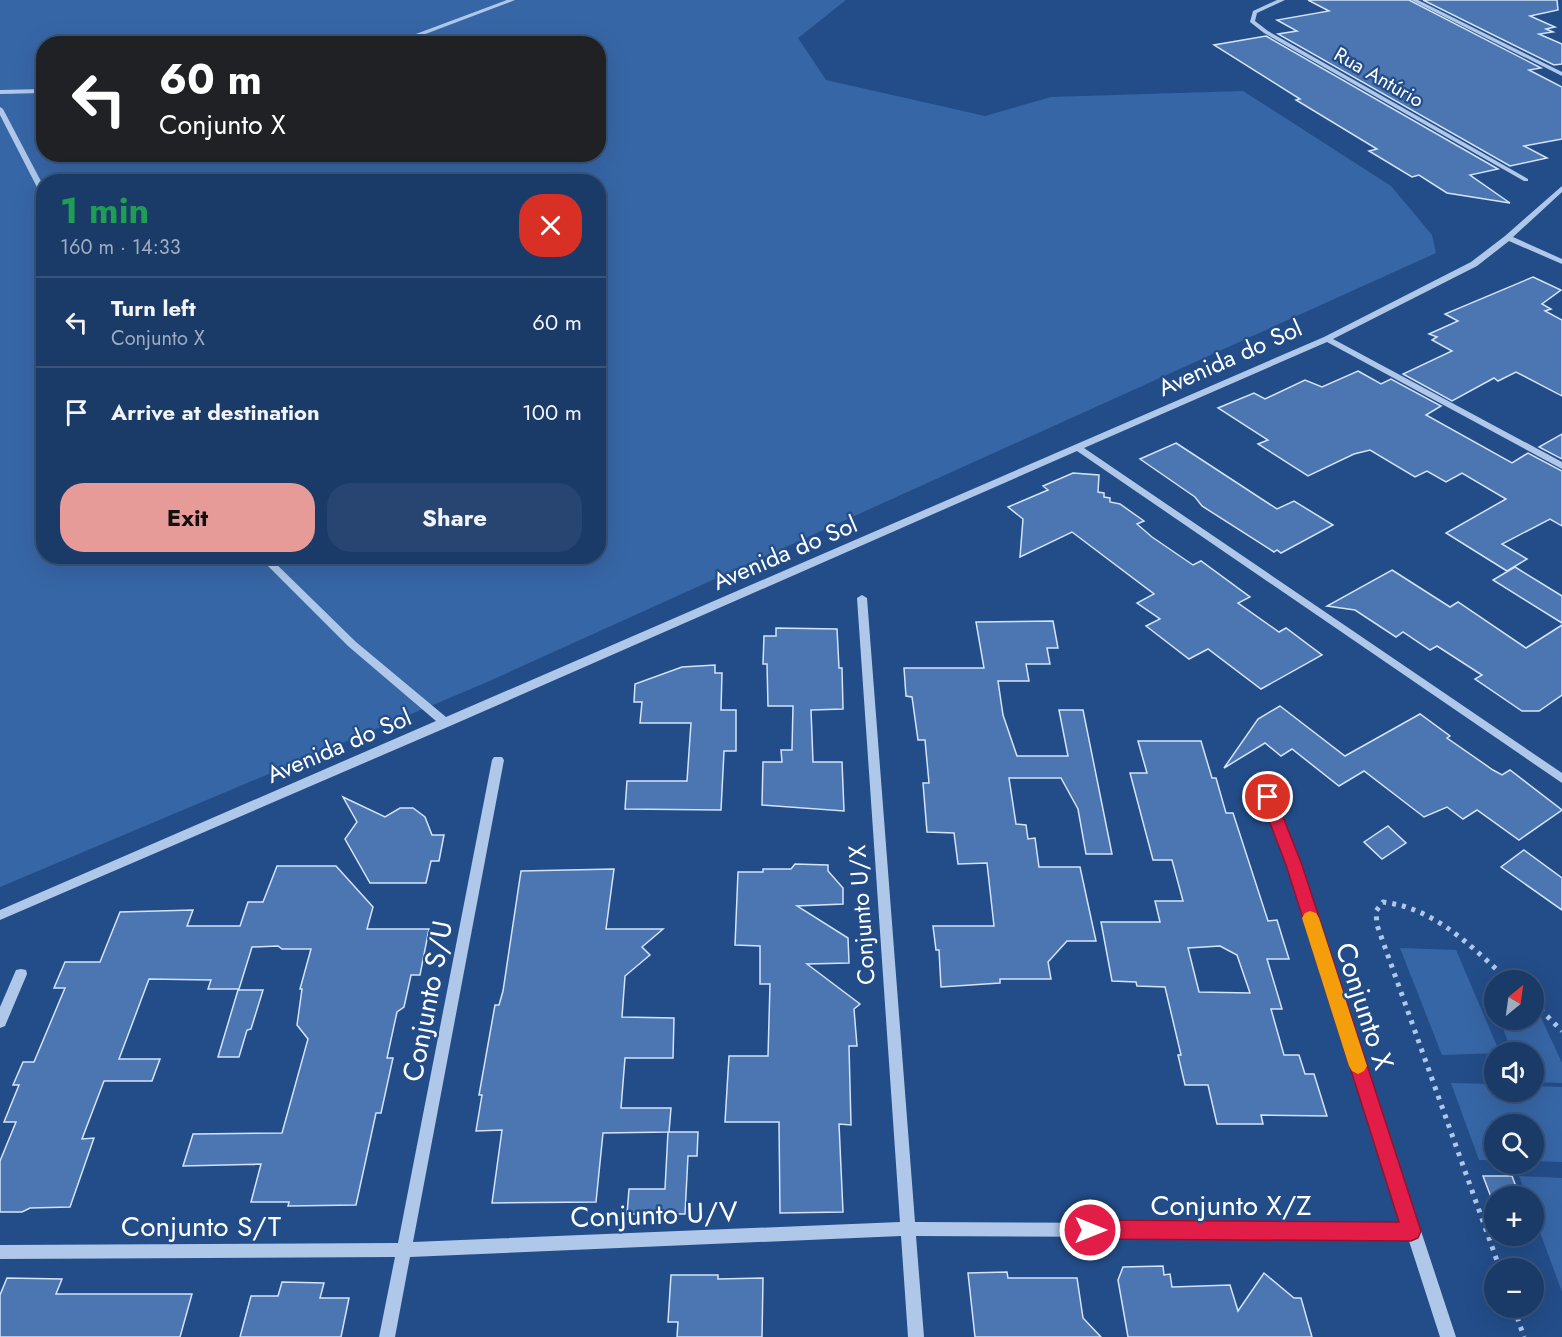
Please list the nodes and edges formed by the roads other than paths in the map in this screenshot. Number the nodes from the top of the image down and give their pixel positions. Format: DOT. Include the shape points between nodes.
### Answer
graph roads {
  1 [pos="512,0"];
  2 [pos="1282,0"];
  3 [pos="1414,0"];
  4 [pos="414,36"];
  5 [pos="1562,74"];
  6 [pos="36,91"];
  7 [pos="0,92"];
  8 [pos="0,109"];
  9 [pos="36,179"];
  10 [pos="1526,180"];
  11 [pos="1562,188"];
  12 [pos="1508,238"];
  13 [pos="1562,262"];
  14 [pos="1327,339"];
  15 [pos="1077,448"];
  16 [pos="1562,466"];
  17 [pos="270,564"];
  18 [pos="862,598"];
  19 [pos="446,723"];
  20 [pos="498,760"];
  21 [pos="1562,779"];
  22 [pos="1268,797"];
  23 [pos="0,915"];
  24 [pos="21,974"];
  25 [pos="0,1022"];
  26 [pos="907,1229"];
  27 [pos="1411,1231"];
  28 [pos="403,1250"];
  29 [pos="0,1252"];
  30 [pos="387,1337"];
  31 [pos="916,1337"];
  32 [pos="1449,1337"];
  1 -- 4 [label="street"];
  2 -- 10 [label="street, Rua Antúrio" via="1255,12 1252,21"];
  3 -- 5 [label="street"];
  6 -- 7 [label="street"];
  8 -- 9 [label="street"];
  11 -- 12 [label="street, Avenida do Sol"];
  12 -- 13 [label="street"];
  12 -- 14 [label="street, Avenida do Sol" via="1474,264"];
  14 -- 15 [label="street, Avenida do Sol"];
  14 -- 16 [label="street"];
  15 -- 19 [label="street, Avenida do Sol"];
  15 -- 21 [label="street"];
  17 -- 19 [label="street" via="352,644"];
  18 -- 26 [label="street, Conjunto U/X"];
  19 -- 23 [label="street, Avenida do Sol"];
  20 -- 28 [label="street, Conjunto S/U"];
  22 -- 27 [label="street, Conjunto X" via="1294,865"];
  24 -- 25 [label="street"];
  26 -- 27 [label="street, Conjunto X/Z"];
  26 -- 28 [label="street, Conjunto U/V"];
  26 -- 31 [label="street, Conjunto U/X"];
  27 -- 32 [label="street, Conjunto X"];
  28 -- 29 [label="street, Conjunto S/T"];
  28 -- 30 [label="street, Conjunto S/U"];
}
